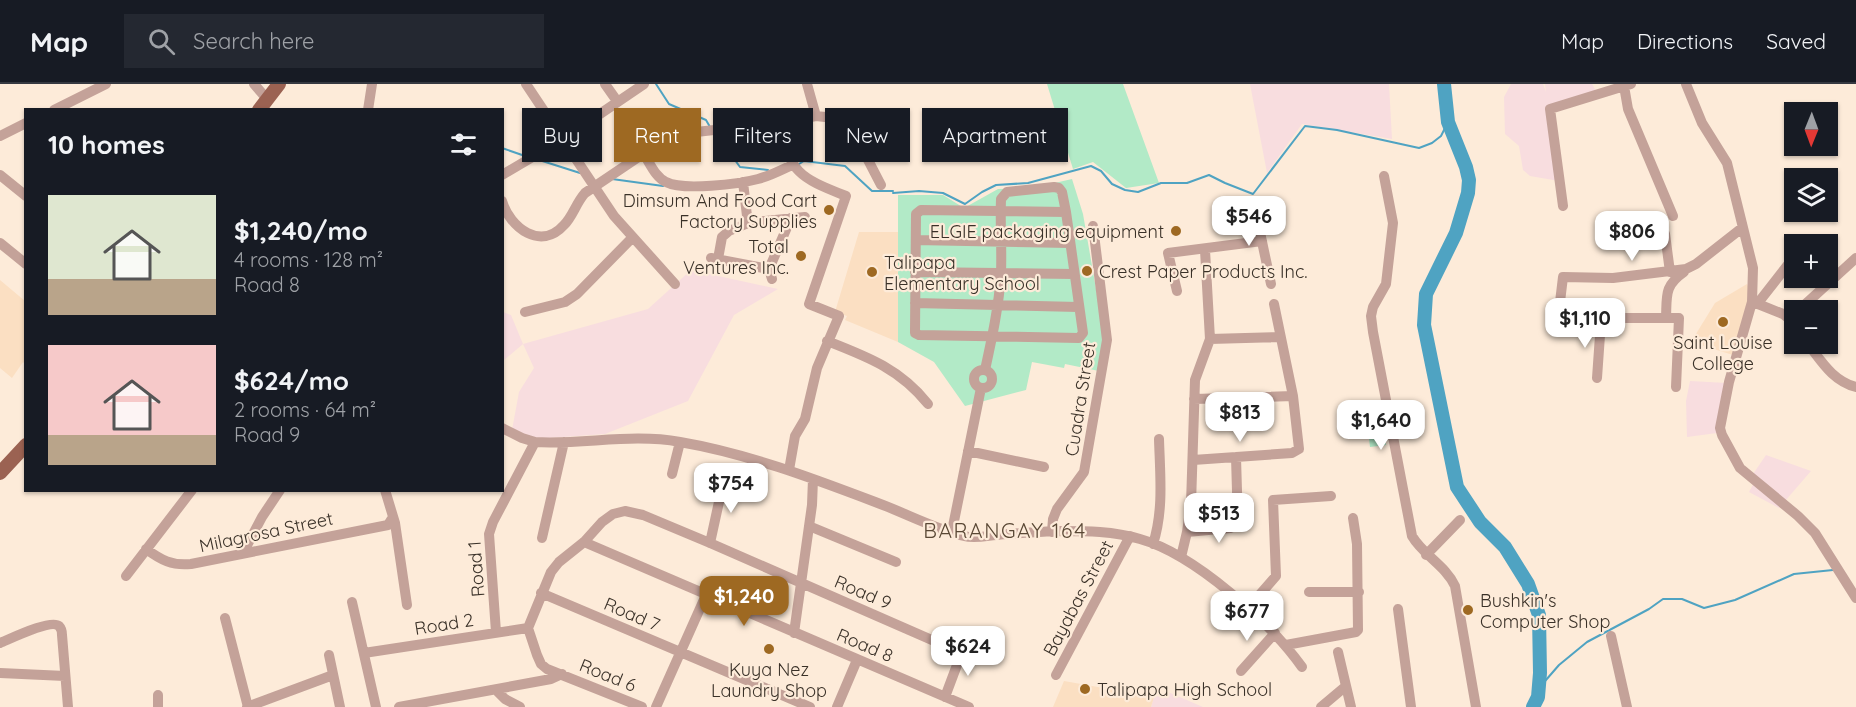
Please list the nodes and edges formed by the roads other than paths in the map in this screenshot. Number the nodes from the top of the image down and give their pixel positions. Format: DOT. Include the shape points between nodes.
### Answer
graph roads {
  1 [pos="106,84"];
  2 [pos="254,84"];
  3 [pos="279,84"];
  4 [pos="372,84"];
  5 [pos="526,84"];
  6 [pos="605,84"];
  7 [pos="644,84"];
  8 [pos="807,84"];
  9 [pos="1686,84"];
  10 [pos="1627,85"];
  11 [pos="617,101"];
  12 [pos="263,104"];
  13 [pos="58,108"];
  14 [pos="368,108"];
  15 [pos="542,108"];
  16 [pos="602,112"];
  17 [pos="816,116"];
  18 [pos="813,117"];
  19 [pos="24,124"];
  20 [pos="0,136"];
  21 [pos="524,162"];
  22 [pos="578,162"];
  23 [pos="630,162"];
  24 [pos="649,162"];
  25 [pos="791,162"];
  26 [pos="792,165"];
  27 [pos="504,174"];
  28 [pos="0,175"];
  29 [pos="1384,176"];
  30 [pos="744,182"];
  31 [pos="881,185"];
  32 [pos="594,186"];
  33 [pos="24,194"];
  34 [pos="1254,204"];
  35 [pos="504,206"];
  36 [pos="1563,206"];
  37 [pos="1001,211"];
  38 [pos="1066,212"];
  39 [pos="1674,216"];
  40 [pos="805,217"];
  41 [pos="791,218"];
  42 [pos="749,219"];
  43 [pos="1093,226"];
  44 [pos="1742,228"];
  45 [pos="1665,234"];
  46 [pos="632,238"];
  47 [pos="916,240"];
  48 [pos="1262,241"];
  49 [pos="1000,242"];
  50 [pos="0,243"];
  51 [pos="1069,243"];
  52 [pos="1205,250"];
  53 [pos="1856,258"];
  54 [pos="24,262"];
  55 [pos="1784,269"];
  56 [pos="1686,270"];
  57 [pos="915,272"];
  58 [pos="1670,272"];
  59 [pos="1000,274"];
  60 [pos="1074,274"];
  61 [pos="675,284"];
  62 [pos="1271,284"];
  63 [pos="1178,291"];
  64 [pos="1812,300"];
  65 [pos="1560,302"];
  66 [pos="1755,302"];
  67 [pos="915,303"];
  68 [pos="1274,304"];
  69 [pos="997,305"];
  70 [pos="1078,307"];
  71 [pos="525,312"];
  72 [pos="1784,313"];
  73 [pos="1666,318"];
  74 [pos="992,336"];
  75 [pos="1280,337"];
  76 [pos="1210,339"];
  77 [pos="827,341"];
  78 [pos="1816,354"];
  79 [pos="1597,378"];
  80 [pos="1676,387"];
  81 [pos="1856,387"];
  82 [pos="1293,396"];
  83 [pos="1194,399"];
  84 [pos="928,404"];
  85 [pos="504,429"];
  86 [pos="1159,439"];
  87 [pos="680,441"];
  88 [pos="535,442"];
  89 [pos="564,442"];
  90 [pos="24,447"];
  91 [pos="968,450"];
  92 [pos="1236,457"];
  93 [pos="24,459"];
  94 [pos="1193,460"];
  95 [pos="1044,467"];
  96 [pos="789,470"];
  97 [pos="0,472"];
  98 [pos="672,474"];
  99 [pos="724,480"];
  100 [pos="816,480"];
  101 [pos="0,484"];
  102 [pos="190,492"];
  103 [pos="279,492"];
  104 [pos="386,492"];
  105 [pos="1331,496"];
  106 [pos="393,518"];
  107 [pos="1353,518"];
  108 [pos="1460,520"];
  109 [pos="809,526"];
  110 [pos="952,531"];
  111 [pos="1052,532"];
  112 [pos="1187,532"];
  113 [pos="1130,536"];
  114 [pos="542,538"];
  115 [pos="584,542"];
  116 [pos="710,543"];
  117 [pos="1154,544"];
  118 [pos="146,549"];
  119 [pos="243,553"];
  120 [pos="1426,555"];
  121 [pos="1182,557"];
  122 [pos="896,562"];
  123 [pos="1840,573"];
  124 [pos="126,576"];
  125 [pos="1856,578"];
  126 [pos="801,583"];
  127 [pos="1309,592"];
  128 [pos="1359,592"];
  129 [pos="541,593"];
  130 [pos="706,595"];
  131 [pos="1856,598"];
  132 [pos="352,602"];
  133 [pos="407,605"];
  134 [pos="1248,608"];
  135 [pos="1398,609"];
  136 [pos="225,618"];
  137 [pos="528,628"];
  138 [pos="496,633"];
  139 [pos="794,633"];
  140 [pos="1275,633"];
  141 [pos="1611,636"];
  142 [pos="0,643"];
  143 [pos="1286,645"];
  144 [pos="680,652"];
  145 [pos="1338,652"];
  146 [pos="364,653"];
  147 [pos="329,655"];
  148 [pos="857,660"];
  149 [pos="1302,667"];
  150 [pos="1241,671"];
  151 [pos="0,673"];
  152 [pos="562,674"];
  153 [pos="333,675"];
  154 [pos="1056,675"];
  155 [pos="65,676"];
  156 [pos="1346,686"];
  157 [pos="496,690"];
  158 [pos="158,695"];
  159 [pos="945,697"];
  160 [pos="68,707"];
  161 [pos="158,707"];
  162 [pos="248,707"];
  163 [pos="340,707"];
  164 [pos="376,707"];
  165 [pos="399,707"];
  166 [pos="520,707"];
  167 [pos="642,707"];
  168 [pos="656,707"];
  169 [pos="810,707"];
  170 [pos="837,707"];
  171 [pos="969,707"];
  172 [pos="1321,707"];
  173 [pos="1351,707"];
  174 [pos="1411,707"];
  175 [pos="1476,707"];
  176 [pos="1627,707"];
  1 -- 13 [label="street"];
  2 -- 12 [label="street"];
  3 -- 12 [label="main road"];
  4 -- 14 [label="street"];
  5 -- 15 [label="street"];
  6 -- 11 [label="street"];
  7 -- 11 [label="street"];
  8 -- 17 [label="street"];
  9 -- 44 [label="street" via="1702,123 1727,163"];
  10 -- 36 [label="street" via="1550,108"];
  10 -- 39 [label="street" via="1628,109"];
  11 -- 16 [label="street"];
  17 -- 18 [label="street"];
  17 -- 31 [label="street" via="847,112 856,119 867,158"];
  19 -- 20 [label="street"];
  21 -- 27 [label="street"];
  22 -- 32 [label="street"];
  23 -- 32 [label="street"];
  24 -- 30 [label="street" via="658,177 670,184"];
  25 -- 26 [label="street"];
  26 -- 30 [label="street"];
  26 -- 77 [label="street" via="811,181 846,196 809,304 839,316"];
  28 -- 33 [label="street"];
  29 -- 120 [label="street" via="1393,223 1386,284 1371,316 1412,536"];
  30 -- 42 [label="street"];
  32 -- 35 [label="street" via="580,198 565,225 547,235 532,235 518,228"];
  32 -- 46 [label="street"];
  34 -- 48 [label="street"];
  37 -- 38 [label="street"];
  37 -- 38 [label="street" via="1001,199 1007,192 1059,188"];
  37 -- 47 [label="street" via="921,210 916,214"];
  37 -- 49 [label="street"];
  38 -- 51 [label="street"];
  40 -- 41 [label="street"];
  41 -- 42 [label="street"];
  41 -- 42 [label="street" via="770,274 715,258 722,237"];
  43 -- 111 [label="street, Cuadra Street" via="1107,340 1084,472 1057,509"];
  44 -- 56 [label="street"];
  44 -- 66 [label="street" via="1753,268"];
  45 -- 58 [label="street"];
  46 -- 61 [label="street"];
  46 -- 71 [label="street" via="566,302"];
  47 -- 49 [label="street"];
  47 -- 57 [label="street"];
  48 -- 52 [label="street"];
  48 -- 62 [label="street"];
  49 -- 51 [label="street"];
  49 -- 59 [label="street"];
  50 -- 54 [label="street"];
  51 -- 60 [label="street"];
  52 -- 63 [label="street" via="1168,253"];
  52 -- 76 [label="street"];
  53 -- 64 [label="street"];
  55 -- 66 [label="street"];
  56 -- 58 [label="street"];
  56 -- 73 [label="street" via="1673,279 1667,290"];
  57 -- 59 [label="street"];
  57 -- 67 [label="street"];
  58 -- 65 [label="street" via="1613,278 1563,277"];
  59 -- 60 [label="street"];
  59 -- 69 [label="street"];
  60 -- 70 [label="street"];
  66 -- 72 [label="street"];
  66 -- 123 [label="street" via="1729,382 1722,435 1740,468 1815,533"];
  67 -- 69 [label="street"];
  67 -- 74 [label="street" via="914,328 919,335"];
  68 -- 75 [label="street"];
  69 -- 70 [label="street"];
  69 -- 74 [label="street"];
  70 -- 74 [label="street" via="1083,333 1079,338"];
  73 -- 79 [label="street" via="1603,318"];
  73 -- 80 [label="street" via="1679,318"];
  74 -- 91 [label="street" via="985,370 974,375 974,382 981,388"];
  75 -- 76 [label="street"];
  75 -- 82 [label="street"];
  76 -- 83 [label="street" via="1196,372"];
  77 -- 84 [label="street" via="900,375"];
  77 -- 96 [label="street" via="816,368 805,419 795,436"];
  78 -- 81 [label="street" via="1829,372"];
  82 -- 83 [label="street"];
  82 -- 92 [label="street" via="1299,449 1292,453"];
  83 -- 94 [label="street"];
  85 -- 88 [label="street"];
  86 -- 117 [label="street" via="1160,502"];
  87 -- 89 [label="street" via="630,438"];
  87 -- 96 [label="street"];
  87 -- 98 [label="street"];
  88 -- 89 [label="street"];
  88 -- 138 [label="street, Road 1" via="489,534"];
  89 -- 114 [label="street"];
  90 -- 97 [label="main road"];
  91 -- 95 [label="street"];
  91 -- 110 [label="street"];
  92 -- 94 [label="street"];
  92 -- 112 [label="street" via="1238,525"];
  93 -- 101 [label="main road"];
  94 -- 112 [label="street"];
  96 -- 100 [label="street"];
  99 -- 116 [label="street"];
  100 -- 109 [label="street"];
  100 -- 110 [label="street"];
  102 -- 118 [label="street"];
  103 -- 119 [label="street"];
  104 -- 106 [label="street"];
  105 -- 134 [label="street" via="1273,500 1276,576"];
  106 -- 119 [label="street, Milagrosa Street" via="388,525"];
  106 -- 133 [label="street"];
  107 -- 128 [label="street"];
  108 -- 120 [label="street"];
  109 -- 122 [label="street"];
  109 -- 126 [label="street"];
  110 -- 111 [label="street" via="968,537"];
  111 -- 113 [label="street" via="1098,531"];
  112 -- 121 [label="street"];
  113 -- 117 [label="street"];
  113 -- 154 [label="street, Bayabas Street"];
  115 -- 116 [label="street, Road 9" via="602,522 625,511"];
  115 -- 129 [label="street, Road 9" via="559,562"];
  115 -- 130 [label="street, Road 8"];
  116 -- 126 [label="street, Road 9"];
  117 -- 121 [label="street"];
  118 -- 119 [label="street, Milagrosa Street" via="180,566"];
  118 -- 124 [label="street"];
  120 -- 175 [label="street" via="1451,577 1455,586"];
  121 -- 134 [label="street"];
  123 -- 125 [label="street"];
  123 -- 131 [label="street"];
  126 -- 139 [label="street"];
  126 -- 159 [label="street, Road 9" via="957,651 960,657"];
  127 -- 128 [label="street"];
  128 -- 143 [label="street" via="1356,632"];
  129 -- 137 [label="street, Road 9"];
  129 -- 144 [label="street, Road 7"];
  130 -- 139 [label="street, Road 8"];
  130 -- 144 [label="street"];
  132 -- 146 [label="street"];
  134 -- 140 [label="street"];
  135 -- 174 [label="street"];
  136 -- 162 [label="street"];
  137 -- 138 [label="street, Road 2"];
  137 -- 152 [label="street" via="541,664"];
  138 -- 146 [label="street, Road 2"];
  139 -- 148 [label="street, Road 8"];
  140 -- 143 [label="street"];
  140 -- 150 [label="street"];
  141 -- 176 [label="street"];
  142 -- 155 [label="street" via="56,624 62,635"];
  143 -- 149 [label="street"];
  144 -- 168 [label="street"];
  144 -- 169 [label="street, Road 7"];
  145 -- 156 [label="street"];
  146 -- 164 [label="street"];
  147 -- 153 [label="street"];
  148 -- 159 [label="street, Road 8"];
  148 -- 170 [label="street"];
  151 -- 155 [label="street"];
  152 -- 157 [label="street"];
  152 -- 167 [label="street, Road 6"];
  153 -- 162 [label="street"];
  153 -- 163 [label="street"];
  155 -- 160 [label="street"];
  156 -- 172 [label="street"];
  156 -- 173 [label="street"];
  157 -- 165 [label="street"];
  157 -- 166 [label="street"];
  158 -- 161 [label="street"];
  159 -- 171 [label="street, Road 8"];
}
